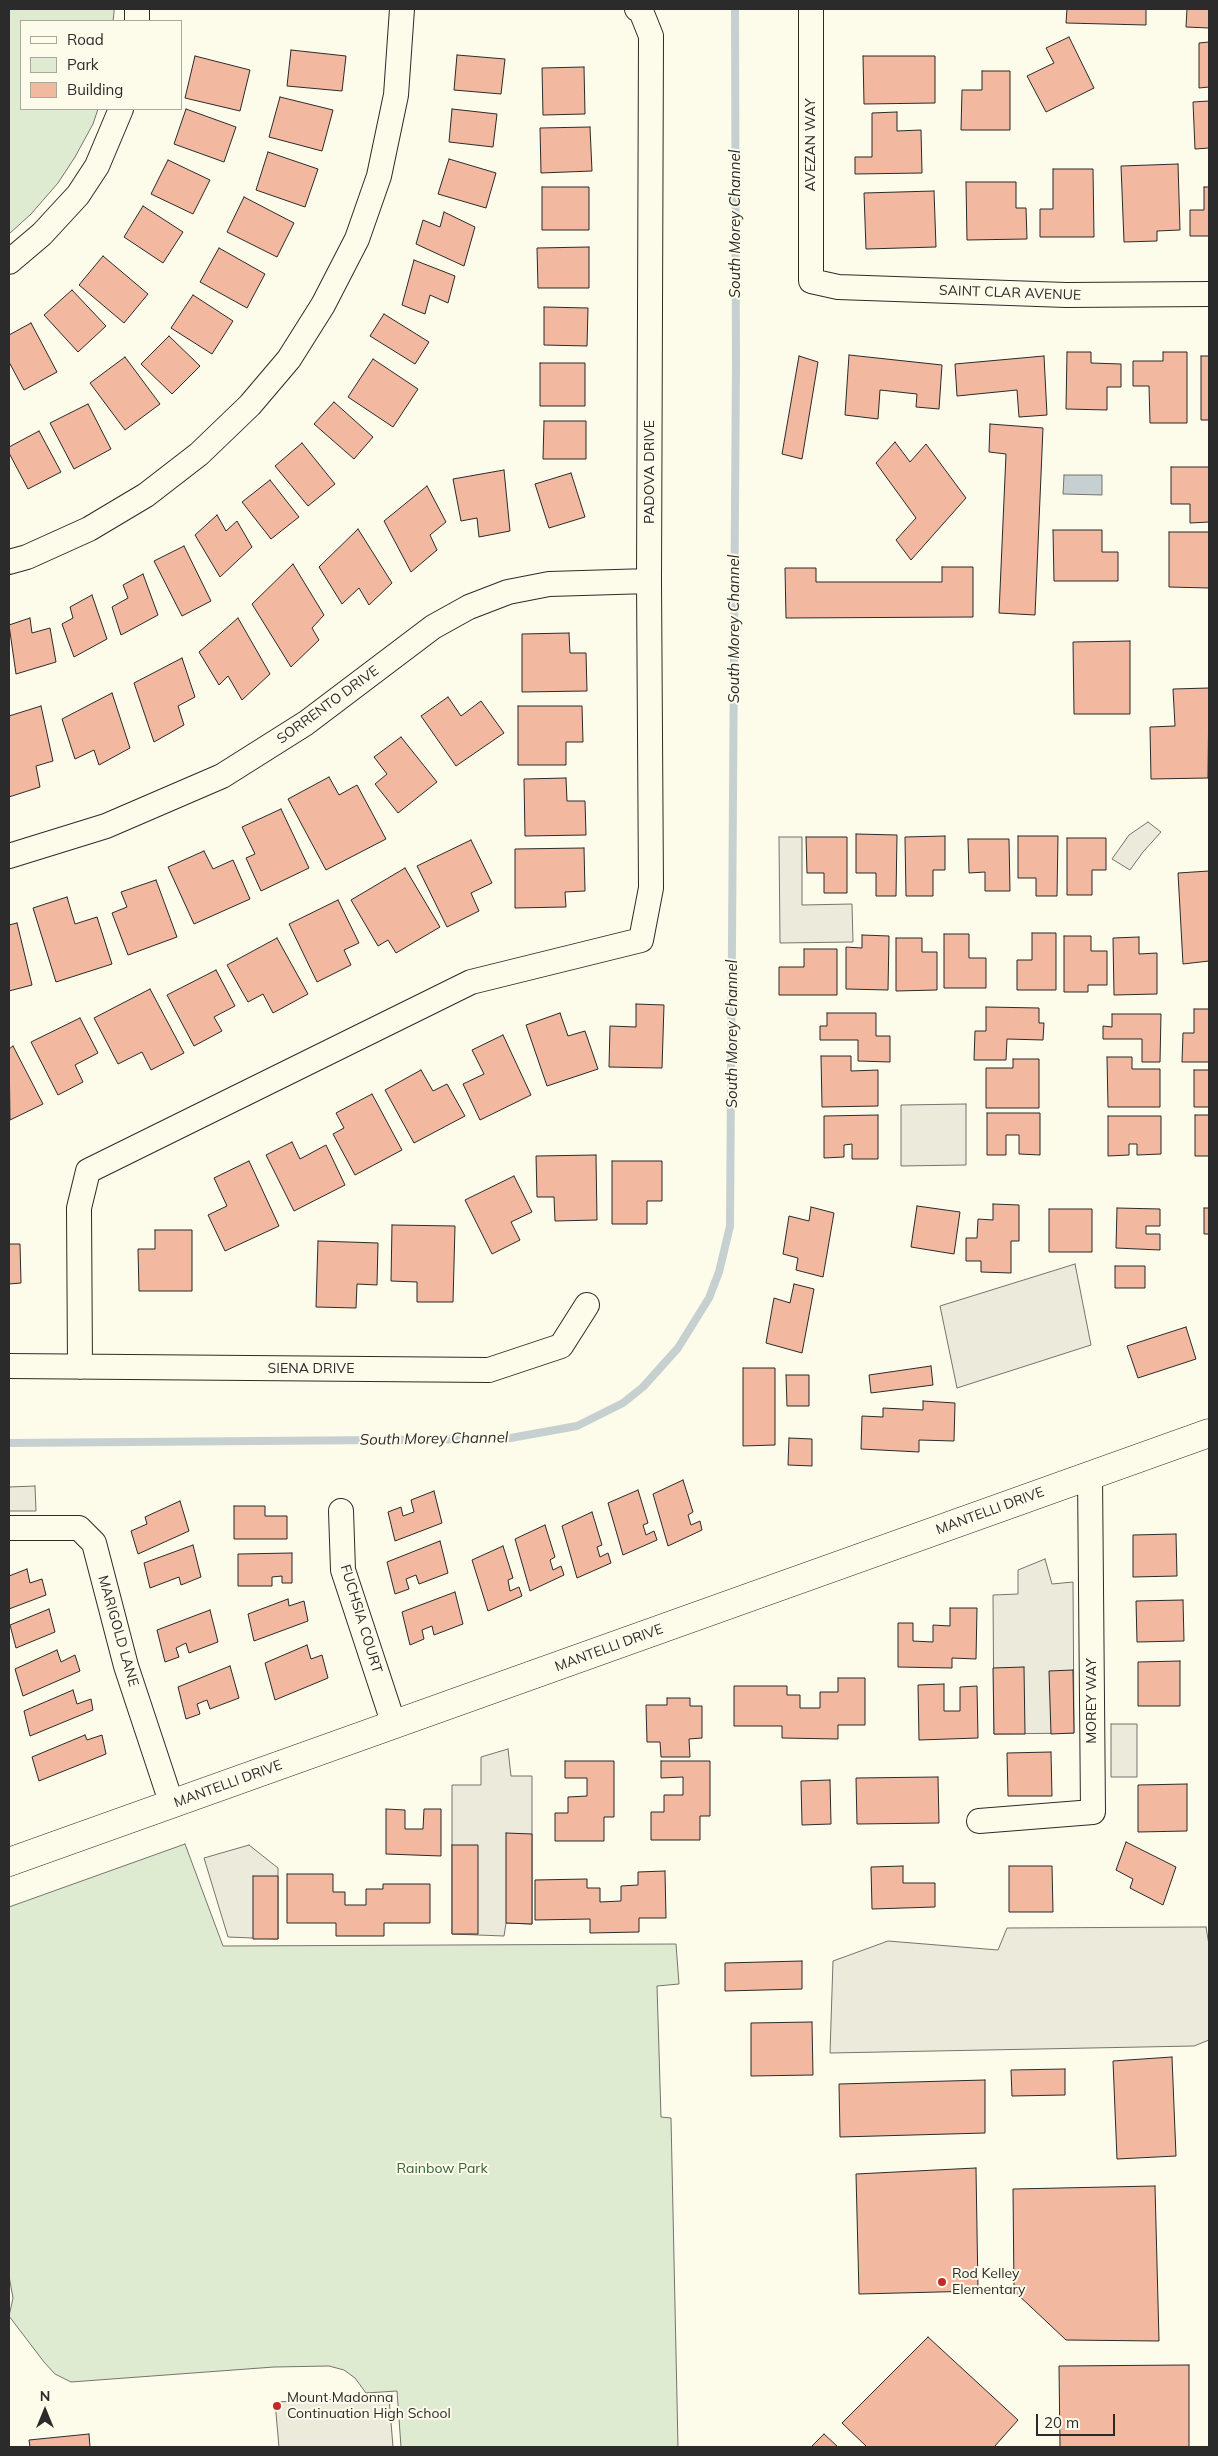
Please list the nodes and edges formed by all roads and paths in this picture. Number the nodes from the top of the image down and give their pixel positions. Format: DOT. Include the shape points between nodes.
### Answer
graph roads {
  1 [pos="402,9"];
  2 [pos="636,9"];
  3 [pos="811,9"];
  4 [pos="121,110"];
  5 [pos="9,262"];
  6 [pos="811,282"];
  7 [pos="1209,294"];
  8 [pos="9,562"];
  9 [pos="649,581"];
  10 [pos="9,856"];
  11 [pos="587,1305"];
  12 [pos="9,1366"];
  13 [pos="80,1367"];
  14 [pos="1209,1433"];
  15 [pos="1090,1475"];
  16 [pos="341,1511"];
  17 [pos="9,1528"];
  18 [pos="394,1725"];
  19 [pos="172,1804"];
  20 [pos="979,1821"];
  21 [pos="9,1862"];
  1 -- 8 [label="street" via="396,95 379,176 357,239 323,306 288,359 250,405 199,454 146,495 89,529"];
  2 -- 9 [label="street, PADOVA DRIVE" via="641,11 651,36"];
  3 -- 6 [label="street, AVEZAN WAY"];
  4 -- 5 [label="street" via="97,166 78,195 42,234"];
  6 -- 7 [label="street, SAINT CLAR AVENUE" via="838,287 1066,296"];
  9 -- 10 [label="street, SORRENTO DRIVE" via="548,584 508,592 469,607 433,627 306,724 222,776 106,826"];
  9 -- 13 [label="street, PADOVA DRIVE" via="651,888 641,940 471,982 88,1171 79,1208"];
  11 -- 13 [label="street, SIENA DRIVE" via="561,1346 489,1370"];
  12 -- 13 [label="street, SIENA DRIVE"];
  14 -- 15 [label="street, MANTELLI DRIVE"];
  15 -- 18 [label="street, MANTELLI DRIVE"];
  15 -- 20 [label="street, MOREY WAY" via="1093,1812"];
  16 -- 18 [label="street, FUCHSIA COURT" via="343,1570"];
  17 -- 19 [label="street, MARIGOLD LANE" via="79,1528 94,1542 126,1666"];
  18 -- 19 [label="street, MANTELLI DRIVE"];
  19 -- 21 [label="street, MANTELLI DRIVE"];
}
